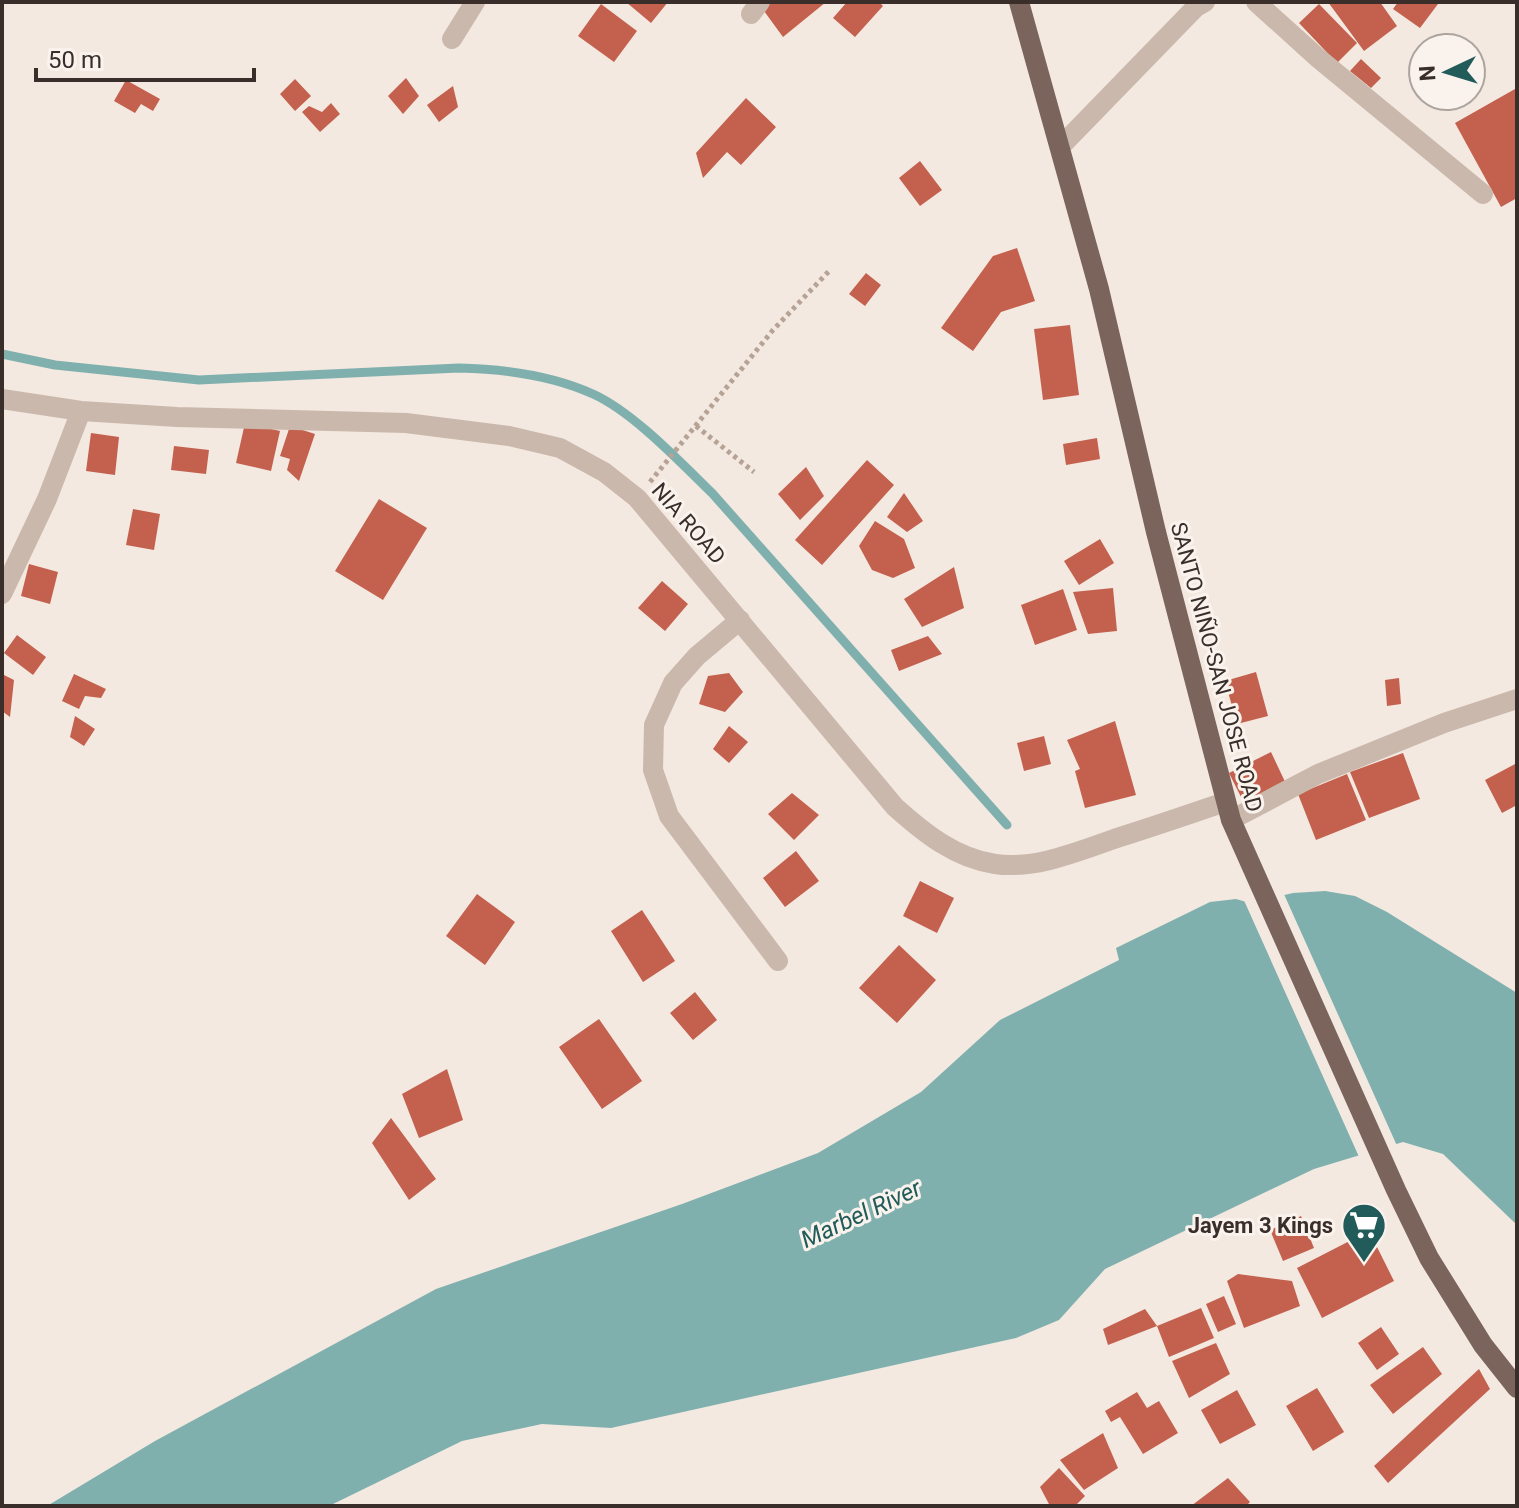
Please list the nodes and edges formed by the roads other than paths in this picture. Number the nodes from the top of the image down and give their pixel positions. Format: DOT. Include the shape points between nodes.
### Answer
graph roads {
  1 [pos="475,2"];
  2 [pos="1019,2"];
  3 [pos="1205,2"];
  4 [pos="1256,2"];
  5 [pos="452,39"];
  6 [pos="1061,146"];
  7 [pos="1483,194"];
  8 [pos="2,399"];
  9 [pos="81,411"];
  10 [pos="2,594"];
  11 [pos="740,620"];
  12 [pos="1517,699"];
  13 [pos="1228,811"];
  14 [pos="778,961"];
  15 [pos="1517,1388"];
  1 -- 5 [label="street"];
  2 -- 6 [label="main road, SANTO NIÑO-SAN JOSE ROAD"];
  3 -- 6 [label="street"];
  4 -- 7 [label="street"];
  6 -- 13 [label="main road, SANTO NIÑO-SAN JOSE ROAD"];
  8 -- 9 [label="street, NIA ROAD"];
  9 -- 10 [label="street"];
  9 -- 11 [label="street, NIA ROAD" via="406,423 560,448 637,498"];
  11 -- 13 [label="street, NIA ROAD" via="895,807 926,835 962,854 995,864 1060,858"];
  11 -- 14 [label="street" via="673,683 654,725 653,770 669,816"];
  12 -- 13 [label="street, NIA ROAD" via="1444,723"];
  13 -- 15 [label="main road, SANTO NIÑO-SAN JOSE ROAD" via="1429,1258 1483,1345"];
}
